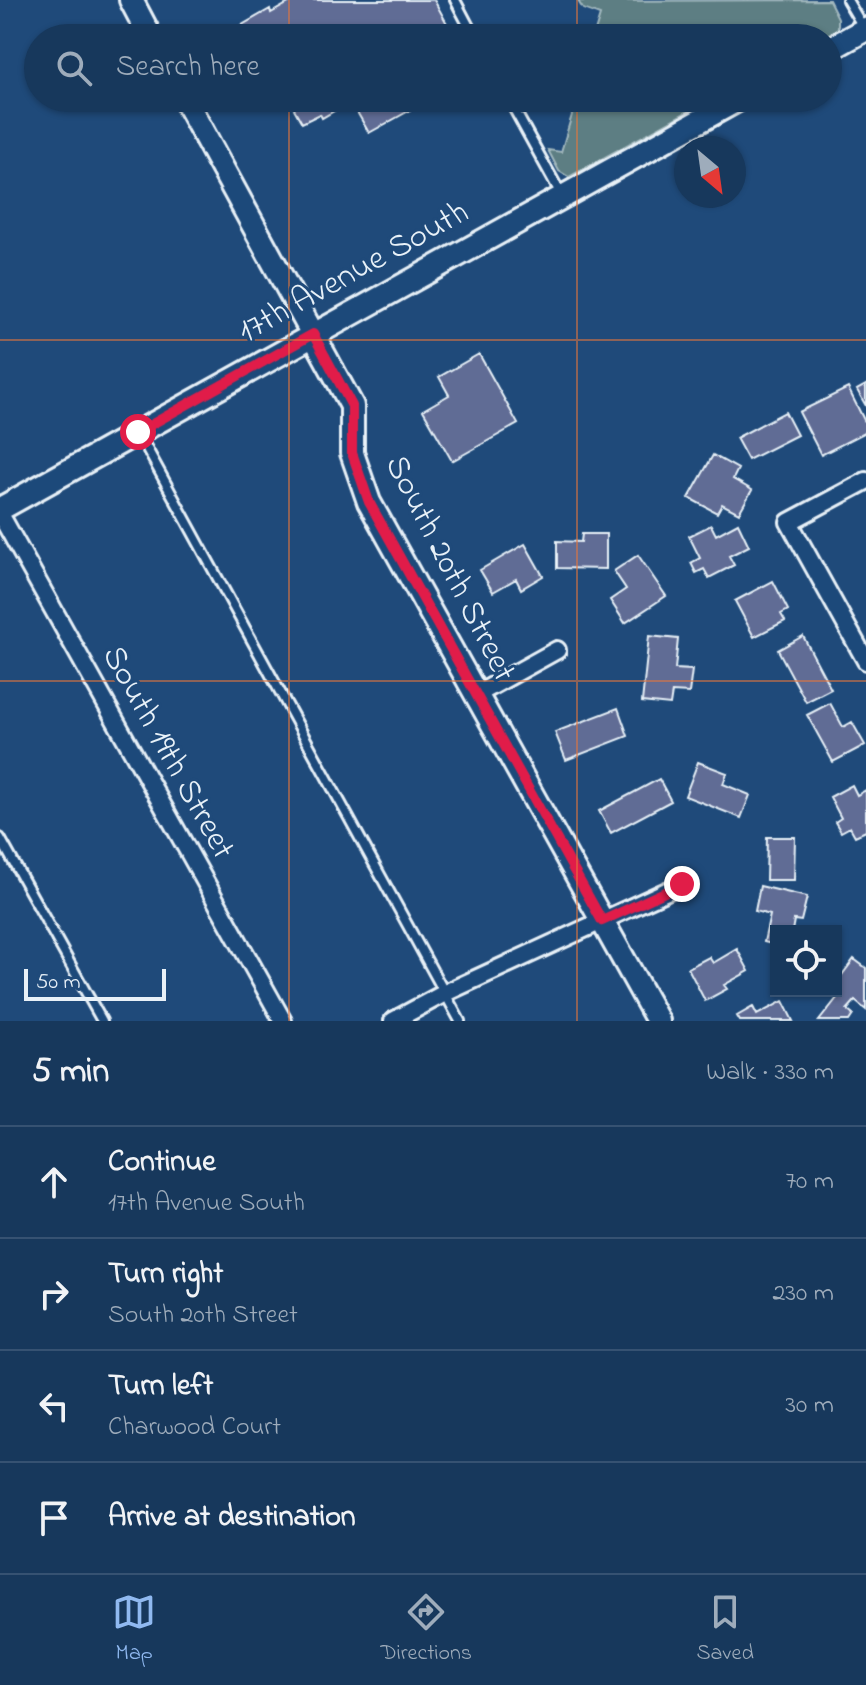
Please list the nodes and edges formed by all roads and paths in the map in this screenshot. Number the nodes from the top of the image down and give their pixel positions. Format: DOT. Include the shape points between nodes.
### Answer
graph roads {
  1 [pos="131,0"];
  2 [pos="455,0"];
  3 [pos="847,0"];
  4 [pos="144,24"];
  5 [pos="468,24"];
  6 [pos="865,29"];
  7 [pos="842,42"];
  8 [pos="192,112"];
  9 [pos="516,112"];
  10 [pos="716,112"];
  11 [pos="562,197"];
  12 [pos="313,334"];
  13 [pos="138,432"];
  14 [pos="866,481"];
  15 [pos="0,512"];
  16 [pos="557,650"];
  17 [pos="866,661"];
  18 [pos="476,695"];
  19 [pos="0,838"];
  20 [pos="682,884"];
  21 [pos="602,921"];
  22 [pos="445,993"];
  23 [pos="102,1021"];
  24 [pos="283,1021"];
  25 [pos="393,1021"];
  26 [pos="460,1021"];
  27 [pos="658,1021"];
  1 -- 4 [label="street"];
  2 -- 5 [label="lane"];
  3 -- 6 [label="lane"];
  6 -- 7 [label="street"];
  8 -- 12 [label="street, South 20th Street"];
  9 -- 11 [label="lane"];
  10 -- 11 [label="street, 17th Avenue South"];
  11 -- 12 [label="street, 17th Avenue South"];
  12 -- 13 [label="street, 17th Avenue South"];
  12 -- 18 [label="street, South 20th Street" via="352,406 352,453 369,502"];
  13 -- 15 [label="street, 17th Avenue South"];
  13 -- 22 [label="lane"];
  14 -- 17 [label="street" via="789,522"];
  15 -- 24 [label="street, South 19th Street"];
  16 -- 18 [label="street"];
  18 -- 21 [label="street, South 20th Street"];
  19 -- 23 [label="lane"];
  20 -- 21 [label="street"];
  21 -- 22 [label="street"];
  21 -- 27 [label="street, South 20th Street"];
  22 -- 25 [label="street"];
  22 -- 26 [label="lane"];
}
